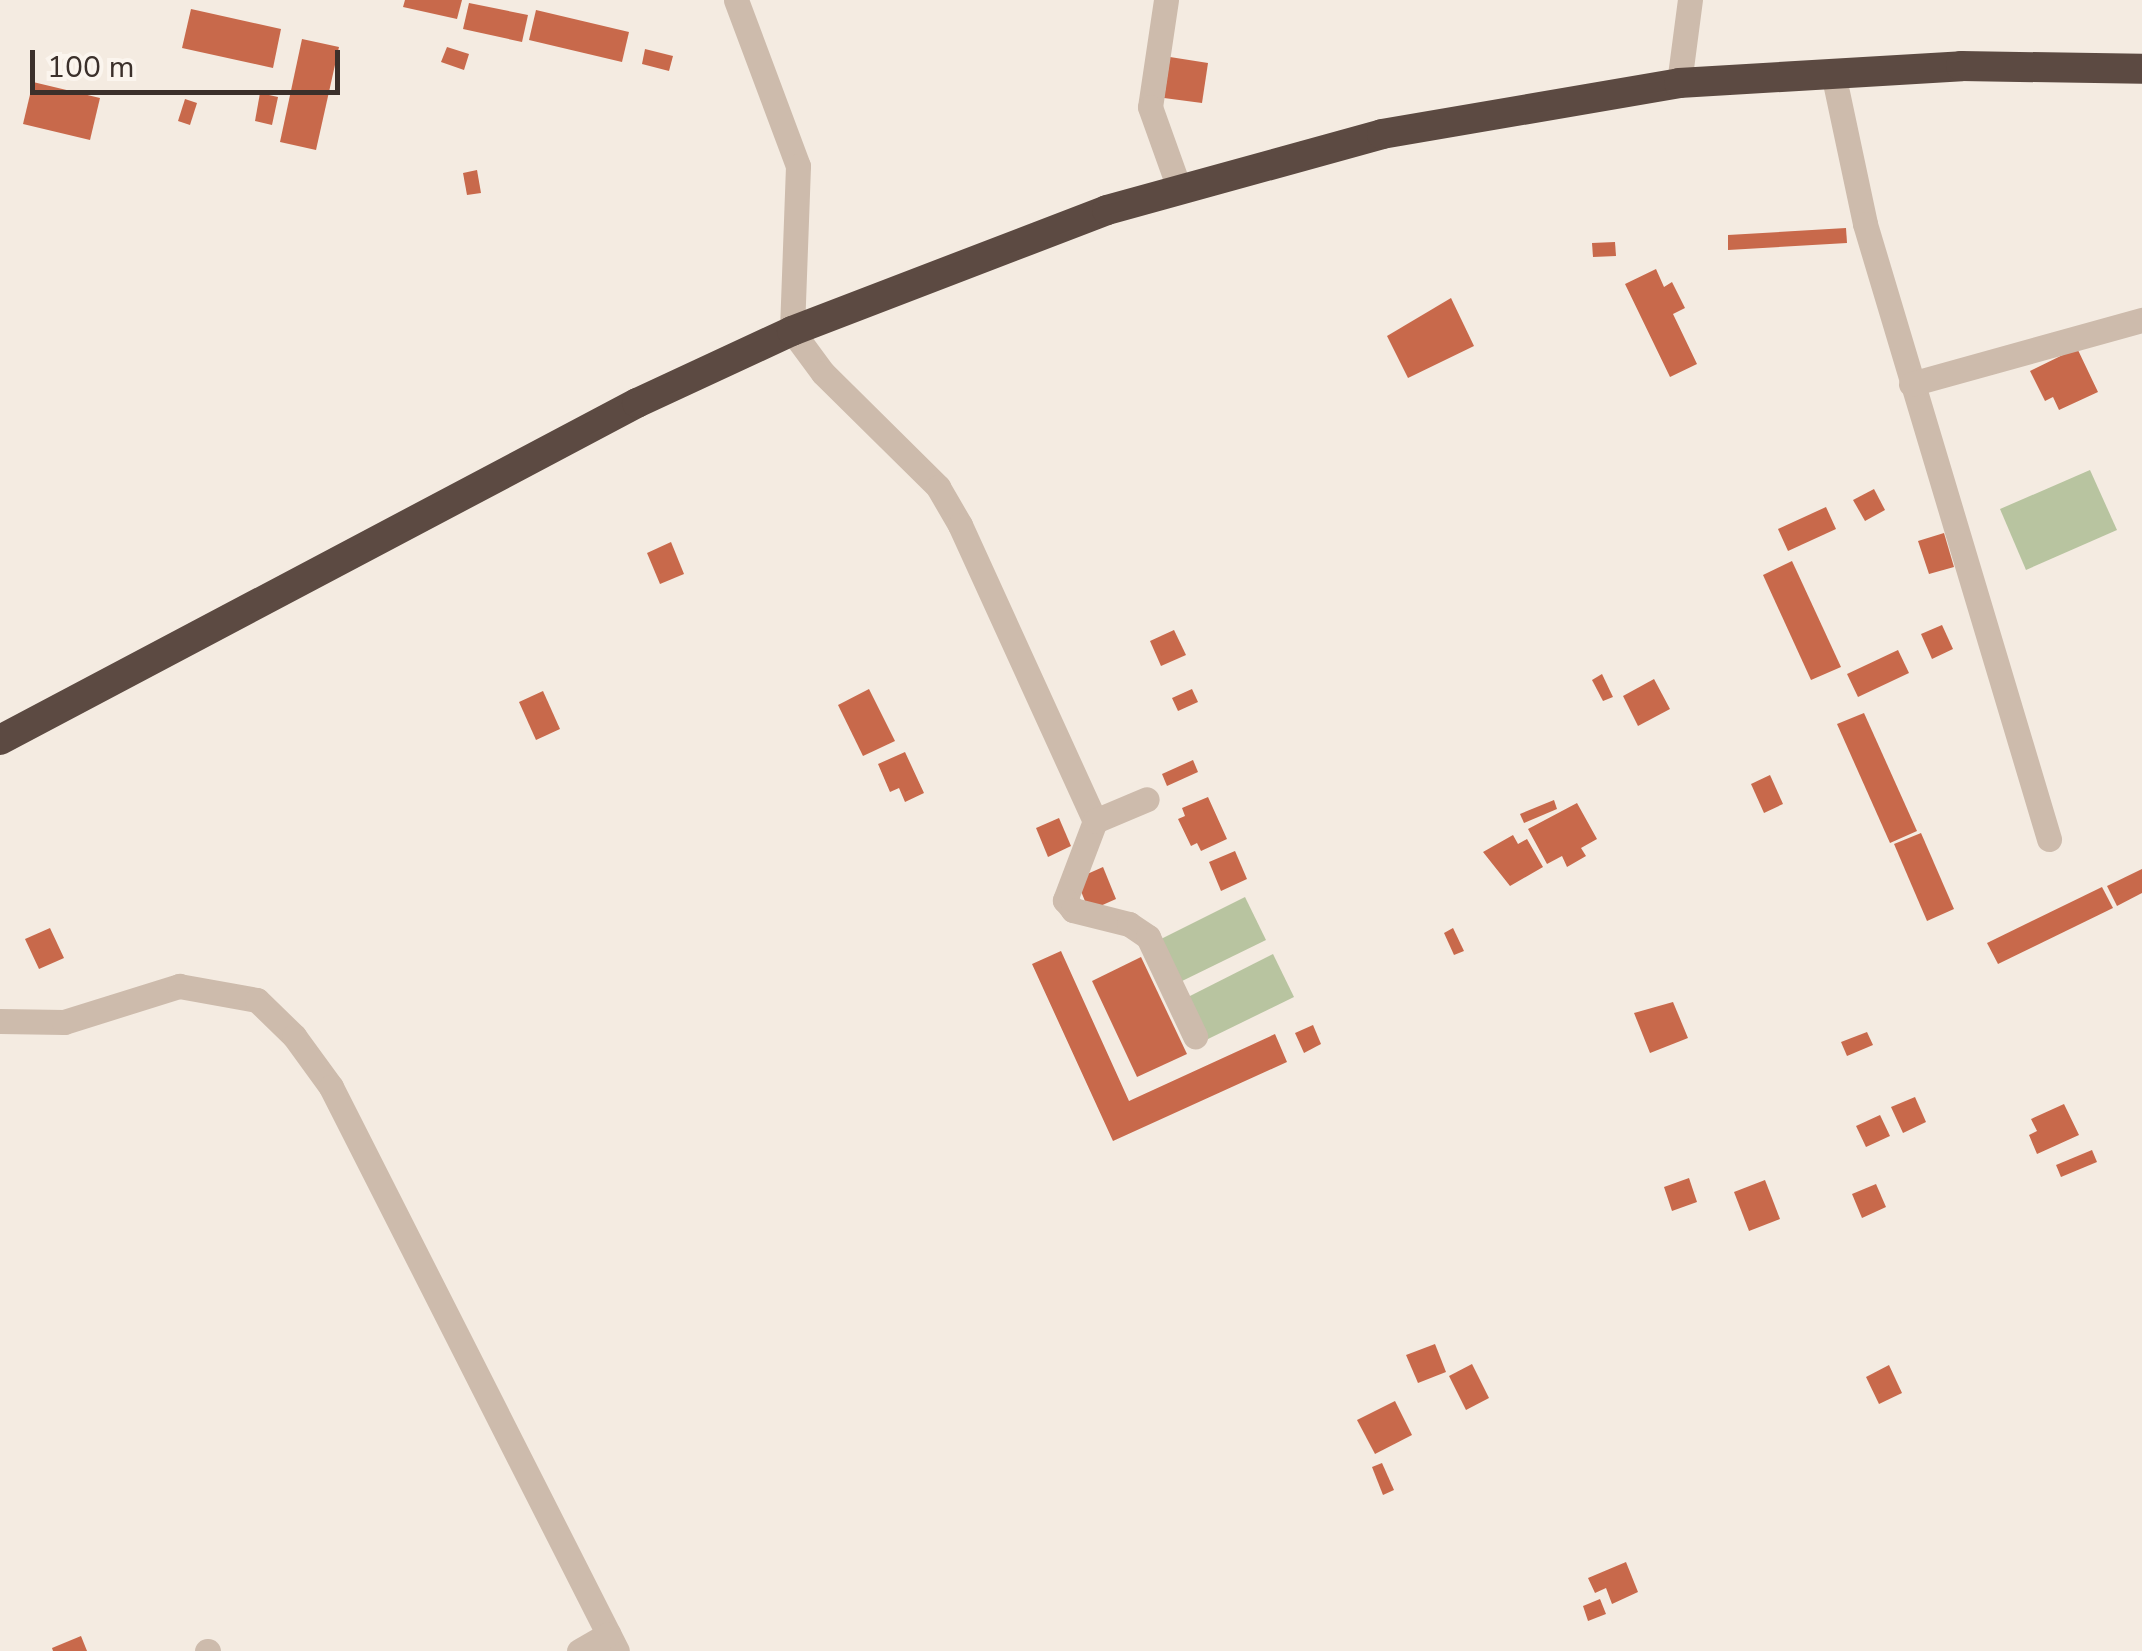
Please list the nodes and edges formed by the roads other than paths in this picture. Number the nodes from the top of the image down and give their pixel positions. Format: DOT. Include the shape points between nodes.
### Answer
graph roads {
  1 [pos="736,0"];
  2 [pos="1166,0"];
  3 [pos="1690,0"];
  4 [pos="2142,69"];
  5 [pos="1834,73"];
  6 [pos="1680,83"];
  7 [pos="1178,188"];
  8 [pos="2142,320"];
  9 [pos="792,331"];
  10 [pos="1912,384"];
  11 [pos="0,740"];
  12 [pos="1148,798"];
  13 [pos="1095,821"];
  14 [pos="2048,838"];
  15 [pos="0,1021"];
  16 [pos="1195,1036"];
  17 [pos="613,1643"];
  18 [pos="579,1651"];
  1 -- 9 [label="street" via="798,166"];
  2 -- 7 [label="street" via="1150,107"];
  3 -- 6 [label="street"];
  4 -- 5 [label="highway" via="1961,66"];
  5 -- 6 [label="highway"];
  5 -- 10 [label="street" via="1865,224"];
  6 -- 7 [label="highway" via="1382,134"];
  7 -- 9 [label="highway" via="986,252"];
  8 -- 10 [label="street"];
  9 -- 11 [label="highway" via="506,470"];
  9 -- 13 [label="street" via="823,373 938,487"];
  10 -- 14 [label="street"];
  12 -- 13 [label="street"];
  13 -- 16 [label="street" via="1065,900 1072,910 1129,924 1148,937"];
  15 -- 17 [label="street" via="64,1022 178,986 257,1000 294,1036 331,1087"];
  17 -- 18 [label="street"];
}
